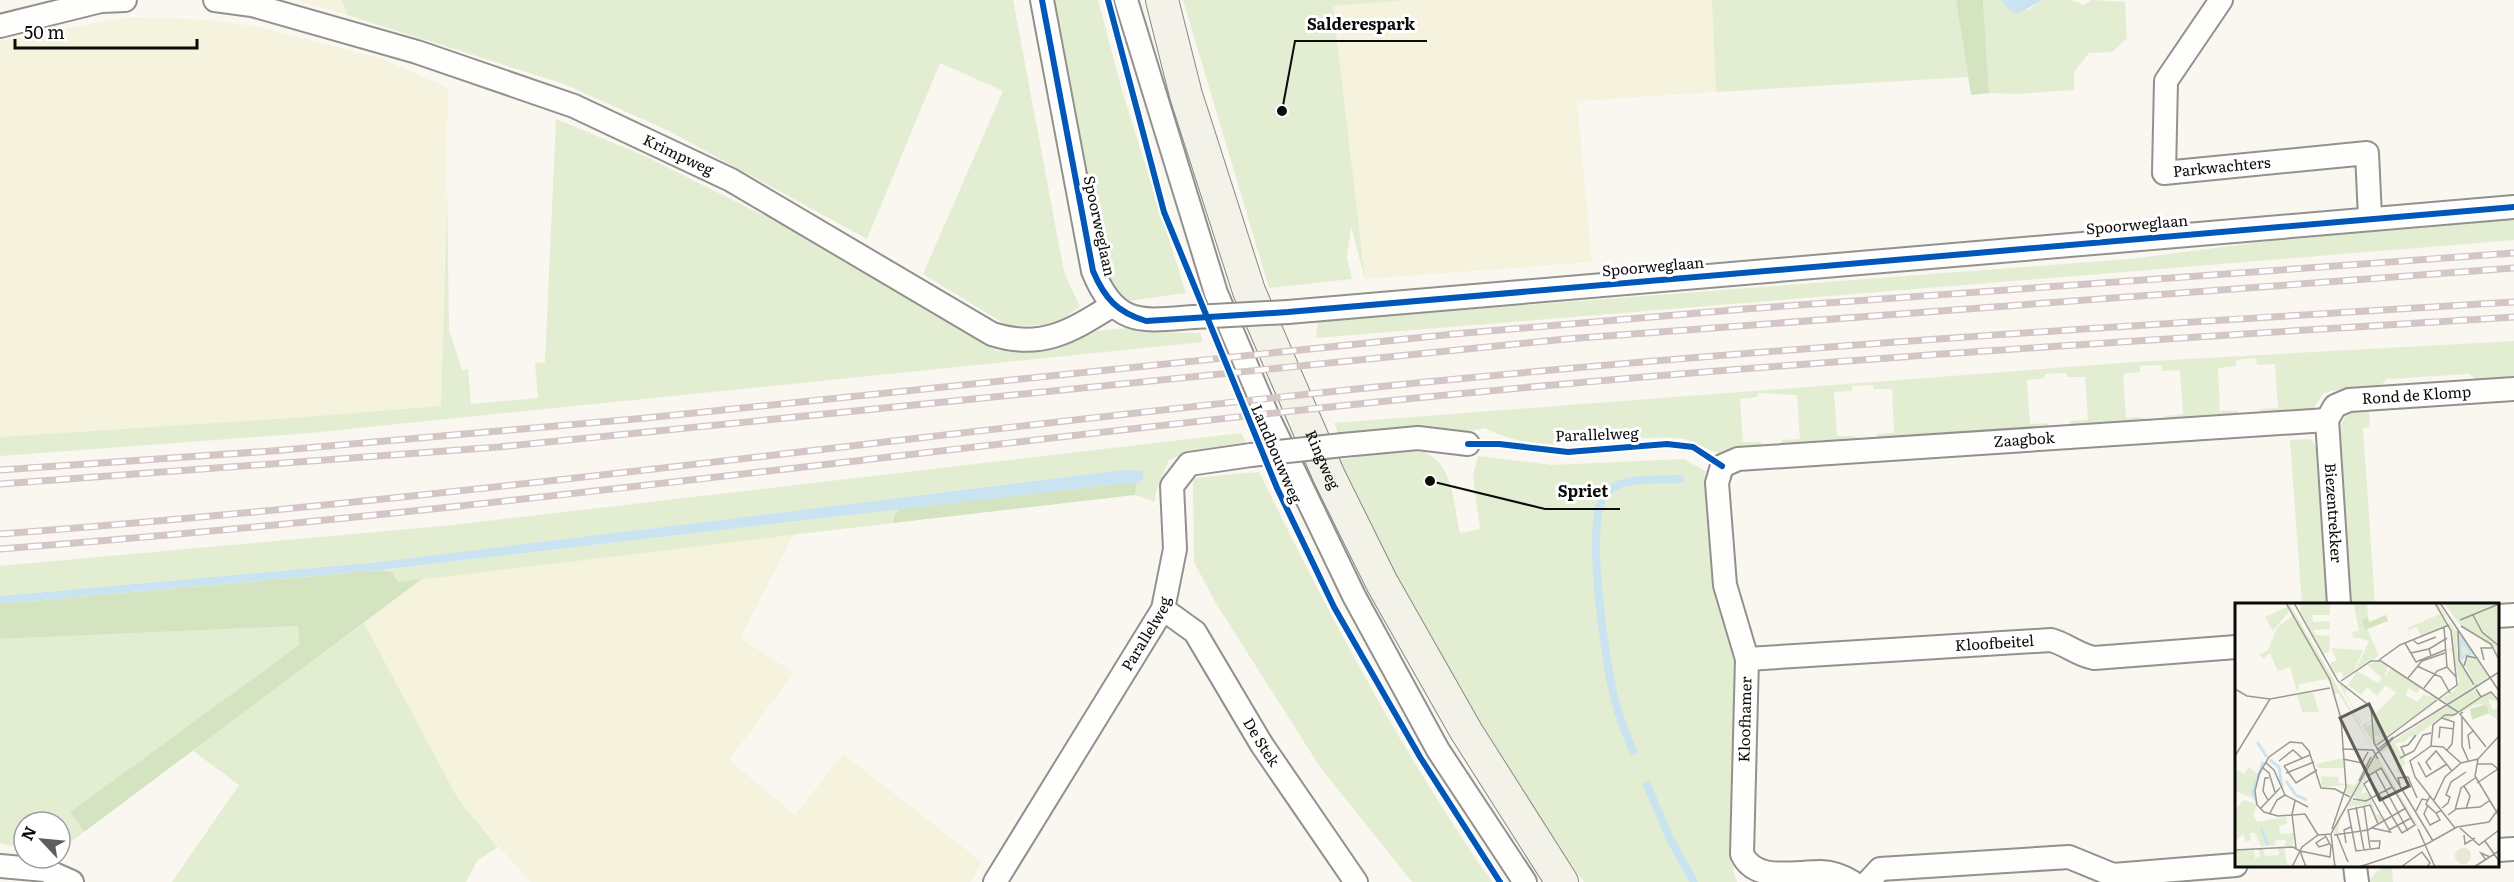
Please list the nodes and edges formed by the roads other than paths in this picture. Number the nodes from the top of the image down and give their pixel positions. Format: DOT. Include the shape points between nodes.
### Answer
graph roads {
  1 [pos="125,0"];
  2 [pos="215,0"];
  3 [pos="1042,0"];
  4 [pos="1126,0"];
  5 [pos="1162,0"];
  6 [pos="2221,0"];
  7 [pos="0,26"];
  8 [pos="2514,207"];
  9 [pos="2370,217"];
  10 [pos="1113,305"];
  11 [pos="2514,389"];
  12 [pos="2327,420"];
  13 [pos="1468,444"];
  14 [pos="1722,466"];
  15 [pos="2339,603"];
  16 [pos="1163,609"];
  17 [pos="2514,615"];
  18 [pos="2499,616"];
  19 [pos="2235,647"];
  20 [pos="1747,659"];
  21 [pos="2514,849"];
  22 [pos="2499,850"];
  23 [pos="2235,865"];
  24 [pos="0,866"];
  25 [pos="2355,867"];
  26 [pos="72,882"];
  27 [pos="995,882"];
  28 [pos="1356,882"];
  29 [pos="1525,882"];
  30 [pos="1562,882"];
  31 [pos="1852,882"];
  32 [pos="1868,882"];
  33 [pos="2357,882"];
  1 -- 7 [label="street" via="101,1"];
  2 -- 10 [label="street, Krimpweg" via="252,5 417,52 574,106 730,180 992,334 1016,342 1053,336 1074,329"];
  3 -- 10 [label="street, Spoorweglaan" via="1093,271 1100,289"];
  4 -- 29 [label="street, Landbouwweg" via="1216,293 1268,417 1354,596 1438,750"];
  5 -- 30 [label="main road, Ringweg" via="1186,95 1249,291 1329,476 1382,583 1466,731"];
  6 -- 9 [label="street, Parkwachters" via="2166,81 2164,173 2367,153"];
  8 -- 9 [label="street, Spoorweglaan"];
  9 -- 10 [label="street, Spoorweglaan, bridge" via="1288,312 1146,321 1126,315"];
  11 -- 12 [label="street, Rond de Klomp" via="2349,400 2335,406"];
  12 -- 14 [label="street, Zaagbok" via="1737,459"];
  12 -- 15 [label="street, Biezentrekker"];
  13 -- 16 [label="street, Parallelweg, bridge" via="1418,438 1189,464 1172,486 1175,549"];
  14 -- 20 [label="street, Kloofhamer" via="1717,483 1725,585"];
  16 -- 27 [label="street, Parallelweg"];
  16 -- 28 [label="street, De Stek" via="1196,632 1262,745"];
  17 -- 18 [label="street"];
  19 -- 20 [label="street, Kloofbeitel" via="2094,658 2050,640"];
  20 -- 31 [label="street, Kloofhamer" via="1742,854 1746,866 1766,878 1822,872"];
  21 -- 22 [label="street"];
  23 -- 32 [label="street" via="2113,875 2069,857 1880,869"];
  24 -- 26 [label="street" via="45,870"];
  25 -- 33 [label="street"];
}
